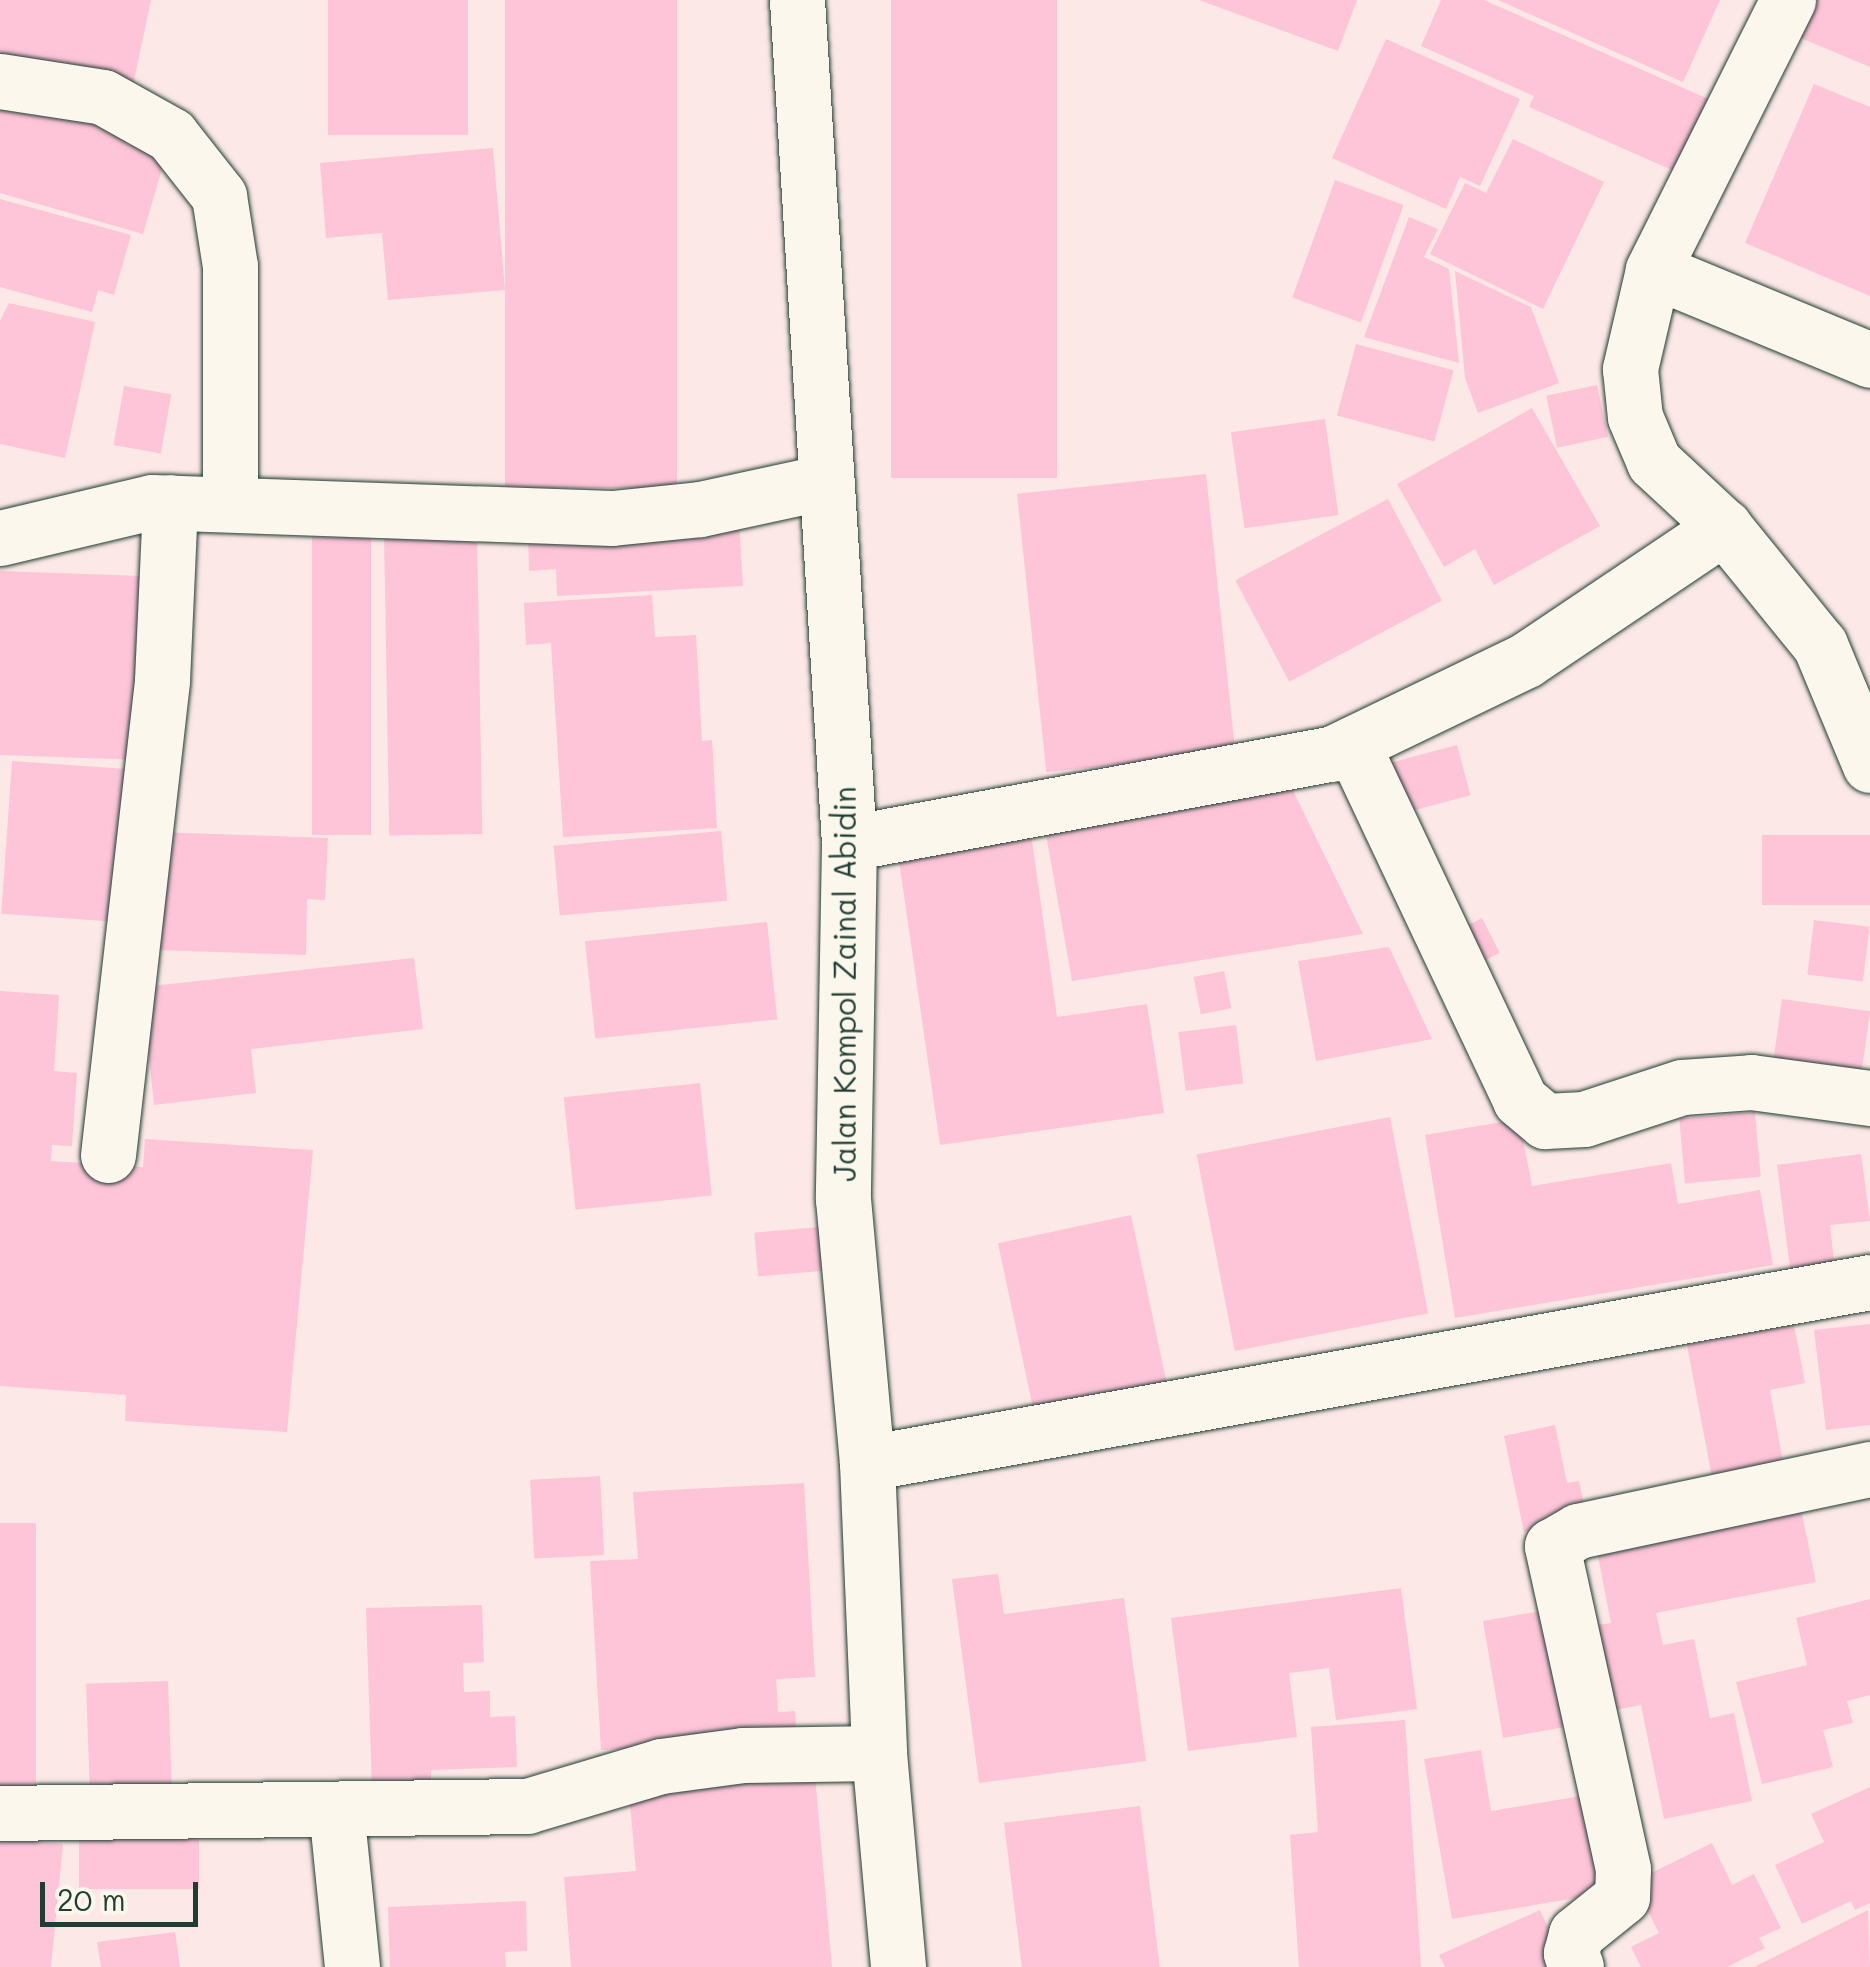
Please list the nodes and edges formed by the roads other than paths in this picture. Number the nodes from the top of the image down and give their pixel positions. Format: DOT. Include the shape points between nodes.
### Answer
graph roads {
  1 [pos="797,0"];
  2 [pos="1788,0"];
  3 [pos="0,82"];
  4 [pos="1653,270"];
  5 [pos="1870,360"];
  6 [pos="826,482"];
  7 [pos="170,502"];
  8 [pos="230,504"];
  9 [pos="1724,527"];
  10 [pos="0,538"];
  11 [pos="1352,744"];
  12 [pos="1870,765"];
  13 [pos="849,843"];
  14 [pos="1870,1098"];
  15 [pos="108,1154"];
  16 [pos="1870,1282"];
  17 [pos="867,1463"];
  18 [pos="1870,1469"];
  19 [pos="879,1753"];
  20 [pos="336,1809"];
  21 [pos="0,1813"];
  22 [pos="352,1967"];
  23 [pos="898,1967"];
  24 [pos="1576,1967"];
  1 -- 6 [label="street, Jalan Kompol Zainal Abidin"];
  2 -- 4 [label="street"];
  3 -- 8 [label="street" via="103,97 171,136 219,196 230,266"];
  4 -- 5 [label="street"];
  4 -- 9 [label="street" via="1630,369 1635,417 1654,462"];
  6 -- 8 [label="street" via="612,518 408,516"];
  6 -- 13 [label="street, Jalan Kompol Zainal Abidin"];
  7 -- 8 [label="street"];
  7 -- 10 [label="street"];
  7 -- 15 [label="street" via="162,680"];
  9 -- 11 [label="street" via="1526,660"];
  9 -- 12 [label="street" via="1820,645"];
  11 -- 13 [label="street" via="1331,754"];
  11 -- 14 [label="street" via="1520,1100 1545,1121 1584,1118 1682,1087 1751,1082"];
  13 -- 17 [label="street, Jalan Kompol Zainal Abidin" via="843,1199"];
  16 -- 17 [label="street"];
  17 -- 19 [label="street, Jalan Kompol Zainal Abidin"];
  18 -- 24 [label="street" via="1578,1531 1552,1546 1623,1869 1622,1897 1576,1934"];
  19 -- 20 [label="street" via="742,1754 661,1766 564,1800 526,1806"];
  19 -- 23 [label="street, Jalan Kompol Zainal Abidin"];
  20 -- 21 [label="street"];
  20 -- 22 [label="street"];
}
